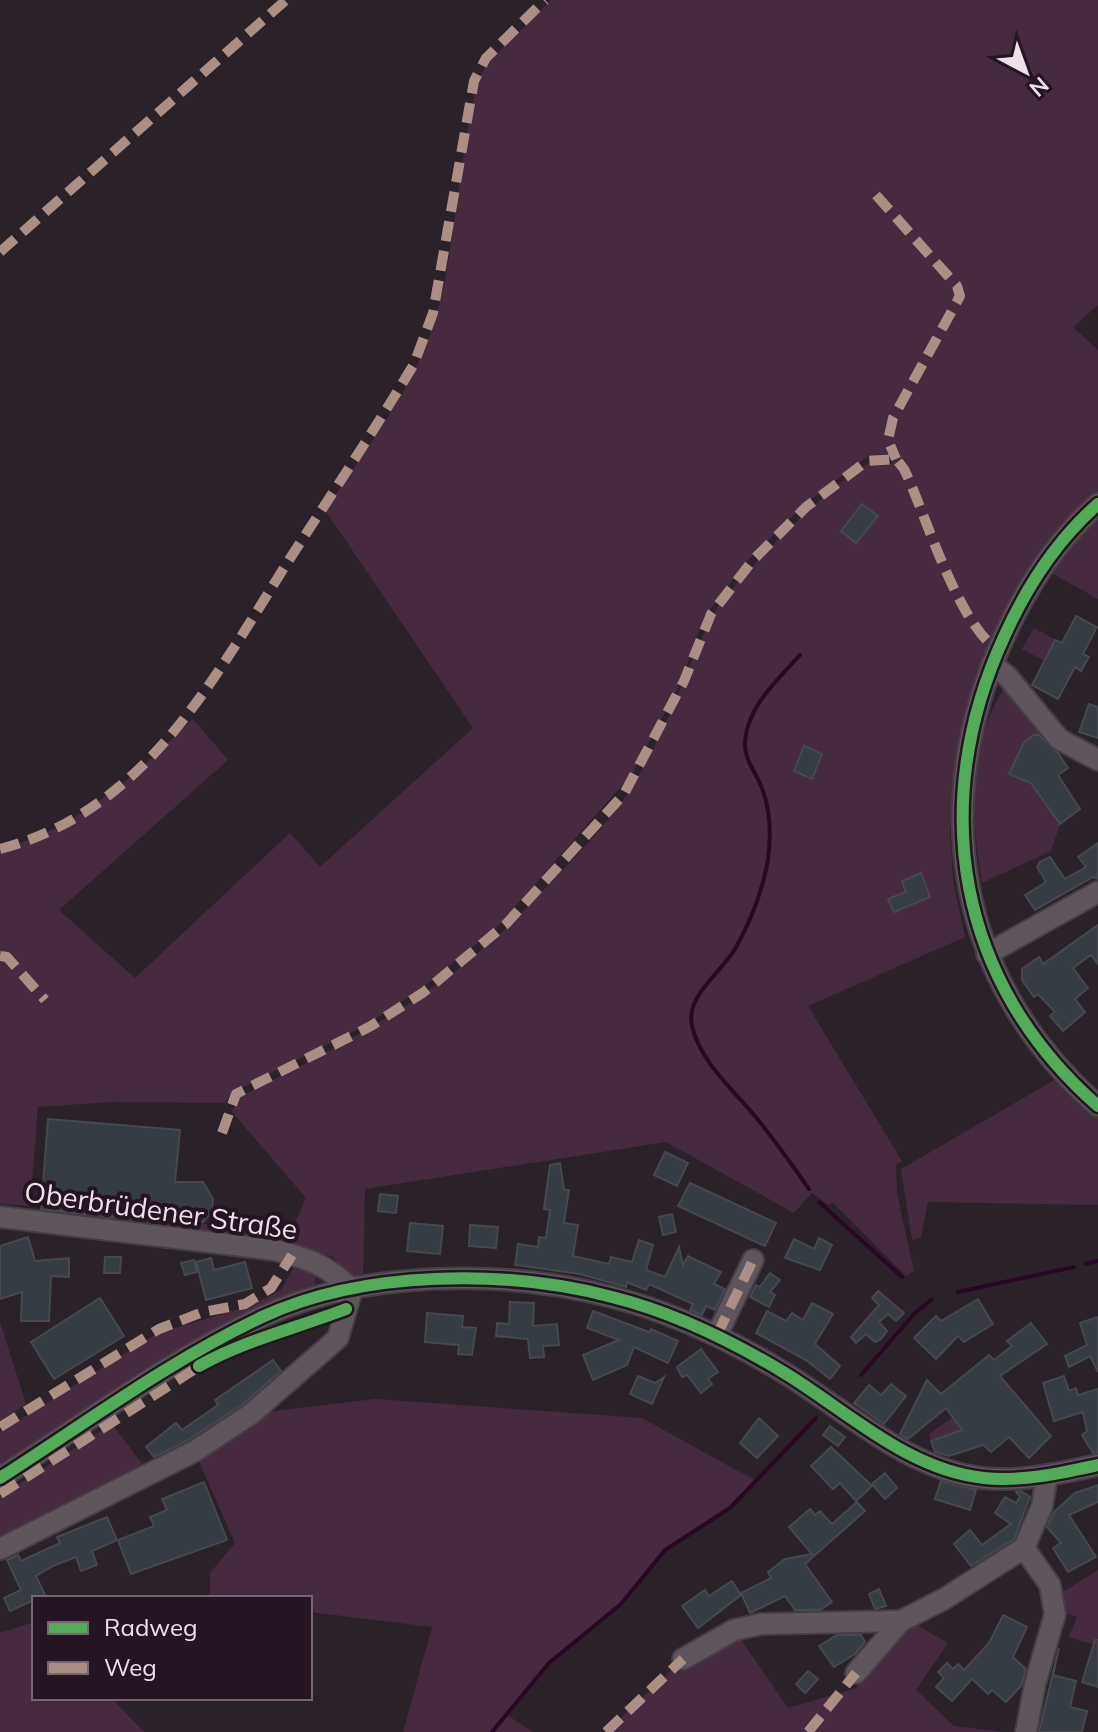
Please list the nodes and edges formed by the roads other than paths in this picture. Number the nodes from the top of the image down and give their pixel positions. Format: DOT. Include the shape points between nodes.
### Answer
graph roads {
  1 [pos="1098,504"];
  2 [pos="992,664"];
  3 [pos="1098,760"];
  4 [pos="1098,892"];
  5 [pos="987,954"];
  6 [pos="1098,1106"];
  7 [pos="0,1217"];
  8 [pos="753,1260"];
  9 [pos="352,1290"];
  10 [pos="717,1335"];
  11 [pos="1098,1465"];
  12 [pos="1047,1475"];
  13 [pos="0,1478"];
  14 [pos="1024,1548"];
  15 [pos="0,1549"];
  16 [pos="901,1621"];
  17 [pos="683,1659"];
  18 [pos="856,1673"];
  19 [pos="1026,1732"];
  1 -- 2 [label="street" via="1047,562"];
  2 -- 3 [label="street" via="1059,739"];
  2 -- 5 [label="street" via="968,747 960,834 969,894"];
  4 -- 5 [label="street"];
  5 -- 6 [label="street" via="1033,1036"];
  7 -- 9 [label="street, Oberbrüdener Straße" via="275,1250 316,1260"];
  8 -- 10 [label="street"];
  9 -- 10 [label="street" via="405,1280 516,1281 612,1297"];
  9 -- 13 [label="street" via="313,1312 225,1336"];
  9 -- 15 [label="street" via="338,1338 251,1414 195,1451"];
  10 -- 12 [label="street" via="808,1387 894,1447 924,1460 985,1478"];
  11 -- 12 [label="street"];
  12 -- 14 [label="street" via="1042,1506"];
  14 -- 16 [label="street"];
  14 -- 19 [label="street" via="1050,1585 1055,1614"];
  16 -- 17 [label="street" via="761,1624 734,1630"];
  16 -- 18 [label="street"];
}
